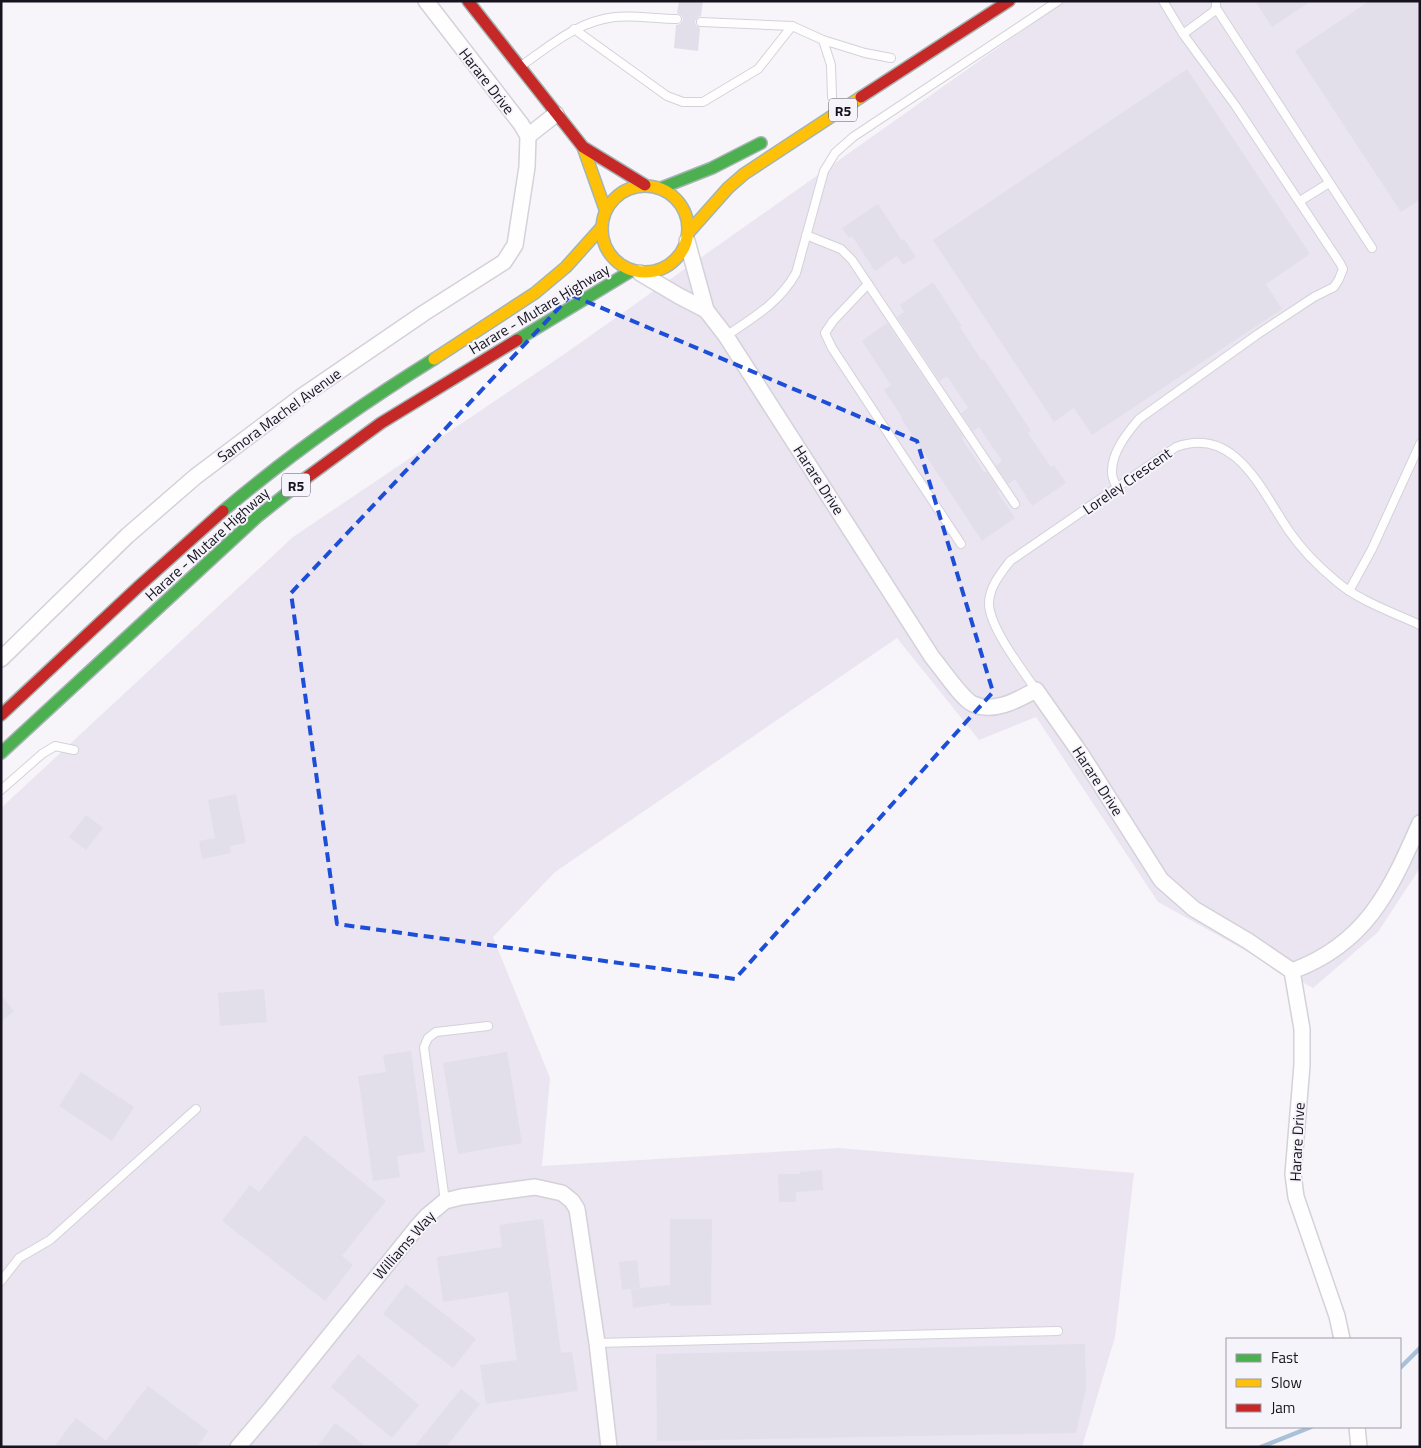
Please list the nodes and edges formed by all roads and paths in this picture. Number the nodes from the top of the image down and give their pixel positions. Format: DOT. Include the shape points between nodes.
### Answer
graph roads {
  1 [pos="426,1"];
  2 [pos="468,1"];
  3 [pos="1009,1"];
  4 [pos="1058,1"];
  5 [pos="1163,1"];
  6 [pos="1216,5"];
  7 [pos="677,20"];
  8 [pos="701,22"];
  9 [pos="792,26"];
  10 [pos="574,29"];
  11 [pos="1182,34"];
  12 [pos="823,40"];
  13 [pos="895,55"];
  14 [pos="520,67"];
  15 [pos="876,67"];
  16 [pos="832,97"];
  17 [pos="556,114"];
  18 [pos="528,136"];
  19 [pos="769,137"];
  20 [pos="583,147"];
  21 [pos="1329,183"];
  22 [pos="645,185"];
  23 [pos="661,188"];
  24 [pos="1300,200"];
  25 [pos="605,209"];
  26 [pos="601,228"];
  27 [pos="806,235"];
  28 [pos="687,237"];
  29 [pos="1372,248"];
  30 [pos="636,272"];
  31 [pos="868,284"];
  32 [pos="706,310"];
  33 [pos="726,336"];
  34 [pos="1420,444"];
  35 [pos="1117,488"];
  36 [pos="1015,504"];
  37 [pos="962,544"];
  38 [pos="1349,591"];
  39 [pos="1420,625"];
  40 [pos="1,659"];
  41 [pos="1036,690"];
  42 [pos="1,715"];
  43 [pos="74,750"];
  44 [pos="1,753"];
  45 [pos="1,790"];
  46 [pos="1420,824"];
  47 [pos="1292,971"];
  48 [pos="488,1026"];
  49 [pos="196,1109"];
  50 [pos="445,1201"];
  51 [pos="1,1281"];
  52 [pos="1058,1331"];
  53 [pos="1342,1338"];
  54 [pos="597,1343"];
  55 [pos="1357,1428"];
  56 [pos="238,1447"];
  57 [pos="609,1447"];
  58 [pos="1359,1447"];
  1 -- 18 [label="street, Harare Drive"];
  2 -- 14 [label="main road"];
  3 -- 28 [label="main road, R5" via="744,174"];
  4 -- 27 [label="lane" via="852,136 835,153 824,172"];
  5 -- 11 [label="lane"];
  6 -- 11 [label="lane" via="1203,20"];
  6 -- 21 [label="lane"];
  7 -- 10 [label="lane" via="617,16"];
  8 -- 9 [label="lane"];
  9 -- 10 [label="lane" via="758,69 703,102 683,102 666,96"];
  9 -- 12 [label="lane"];
  10 -- 14 [label="lane"];
  11 -- 24 [label="lane"];
  12 -- 13 [label="lane" via="865,53"];
  12 -- 16 [label="lane" via="831,65"];
  13 -- 15 [label="main road"];
  14 -- 17 [label="main road"];
  17 -- 18 [label="street"];
  17 -- 20 [label="main road"];
  18 -- 40 [label="street, Samora Machel Avenue" via="527,167 515,244 504,262 301,397 195,477 127,536"];
  19 -- 23 [label="main road" via="738,158"];
  20 -- 22 [label="main road"];
  20 -- 25 [label="main road"];
  21 -- 24 [label="lane"];
  21 -- 29 [label="lane"];
  22 -- 23 [label="main road"];
  22 -- 25 [label="main road" via="625,190"];
  23 -- 28 [label="main road" via="682,206 688,221"];
  24 -- 35 [label="lane" via="1343,269 1334,287 1258,334 1139,419 1123,438 1117,453 1112,470"];
  25 -- 26 [label="main road"];
  26 -- 30 [label="main road" via="609,254 619,264"];
  26 -- 42 [label="main road, Harare - Mutare Highway / R5" via="566,267 536,292 322,432 279,464 152,573"];
  27 -- 31 [label="lane" via="841,249"];
  27 -- 33 [label="lane" via="791,283 770,306"];
  28 -- 30 [label="main road, R5" via="680,255 669,265 655,271"];
  28 -- 32 [label="street, Harare Drive"];
  30 -- 32 [label="street, Harare Drive"];
  30 -- 44 [label="main road, Harare - Mutare Highway / R5" via="539,325 382,423 297,484"];
  31 -- 36 [label="lane"];
  31 -- 37 [label="lane" via="825,334"];
  32 -- 33 [label="street, Harare Drive"];
  33 -- 41 [label="street, Harare Drive" via="932,657 967,700 980,706 994,706"];
  34 -- 38 [label="lane"];
  35 -- 38 [label="lane, Loreley Crescent" via="1176,447 1200,441 1219,446 1234,454 1247,467 1299,545"];
  35 -- 41 [label="lane, Loreley Crescent" via="1010,561 993,587 989,601 996,628"];
  38 -- 39 [label="lane, Loreley Crescent"];
  41 -- 47 [label="street, Harare Drive" via="1161,880 1194,909"];
  43 -- 45 [label="lane" via="55,746"];
  46 -- 47 [label="street" via="1390,886 1367,921 1314,963"];
  47 -- 53 [label="street, Harare Drive" via="1302,1029 1293,1174 1296,1197 1335,1309"];
  48 -- 50 [label="lane" via="436,1032 424,1047"];
  49 -- 51 [label="lane" via="50,1240 19,1258"];
  50 -- 54 [label="street, Williams Way" via="536,1187 562,1193 572,1200 577,1209"];
  50 -- 56 [label="street, Williams Way" via="418,1226"];
  52 -- 54 [label="lane"];
  54 -- 57 [label="street, Williams Way"];
  55 -- 58 [label="street"];
}
